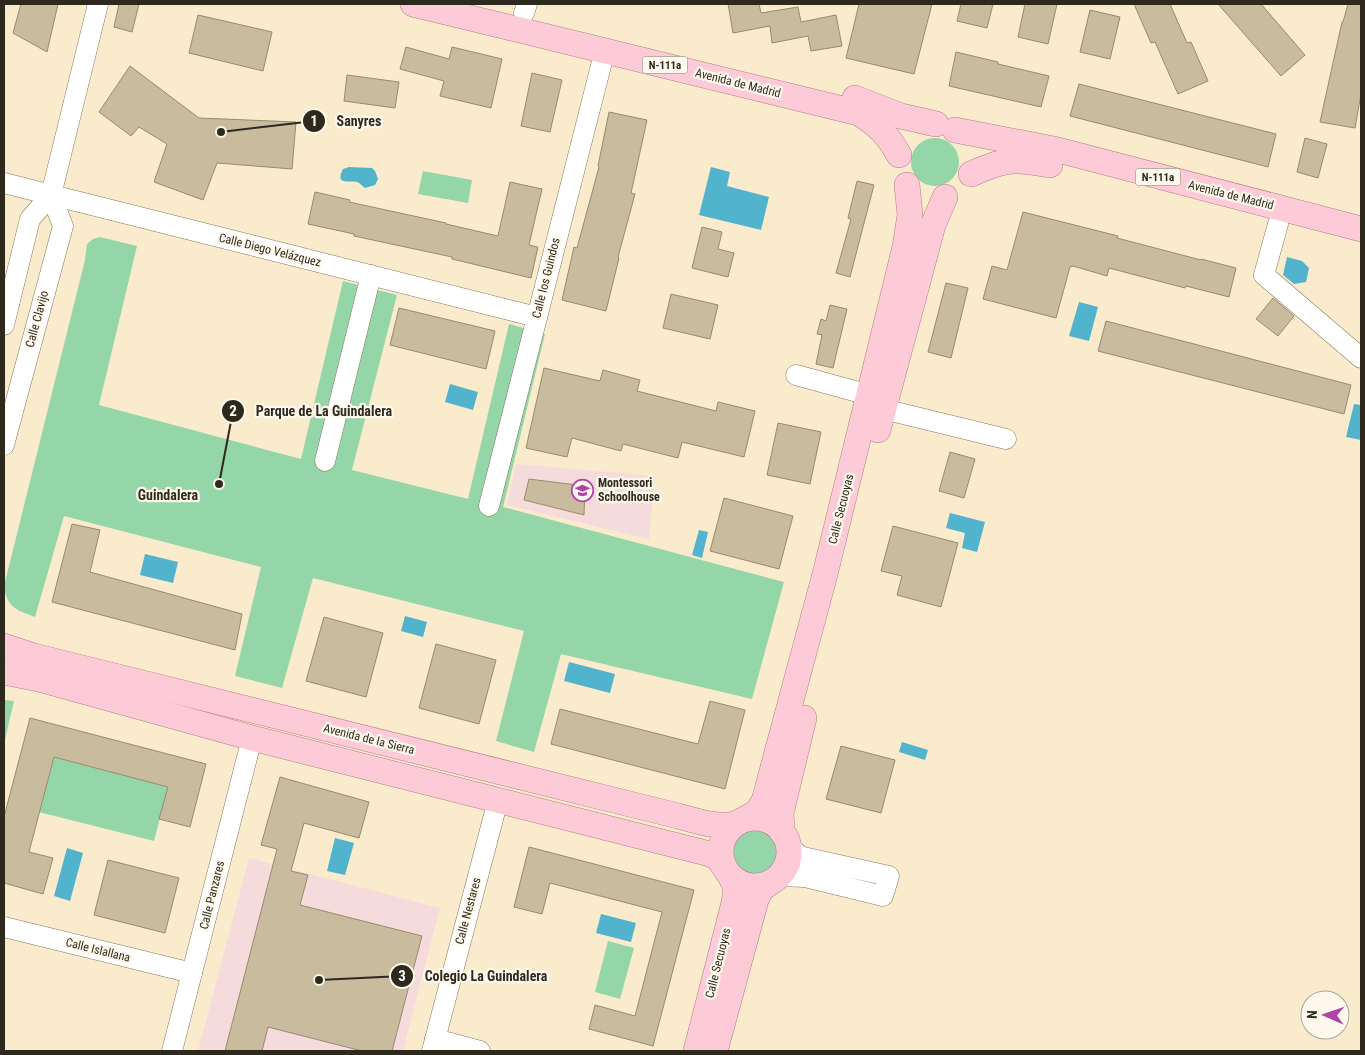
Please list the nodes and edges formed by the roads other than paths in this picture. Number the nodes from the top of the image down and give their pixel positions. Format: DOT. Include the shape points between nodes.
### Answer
graph roads {
  1 [pos="98,4"];
  2 [pos="413,4"];
  3 [pos="487,4"];
  4 [pos="526,8"];
  5 [pos="605,50"];
  6 [pos="945,127"];
  7 [pos="899,155"];
  8 [pos="970,174"];
  9 [pos="4,183"];
  10 [pos="907,185"];
  11 [pos="52,195"];
  12 [pos="945,197"];
  13 [pos="1278,224"];
  14 [pos="1361,229"];
  15 [pos="1361,246"];
  16 [pos="371,275"];
  17 [pos="536,317"];
  18 [pos="4,325"];
  19 [pos="1361,358"];
  20 [pos="796,375"];
  21 [pos="876,402"];
  22 [pos="1006,438"];
  23 [pos="4,445"];
  24 [pos="325,461"];
  25 [pos="489,506"];
  26 [pos="4,646"];
  27 [pos="4,672"];
  28 [pos="252,738"];
  29 [pos="498,800"];
  30 [pos="739,822"];
  31 [pos="785,838"];
  32 [pos="726,869"];
  33 [pos="775,879"];
  34 [pos="4,927"];
  35 [pos="192,973"];
  36 [pos="433,1045"];
  37 [pos="172,1051"];
  38 [pos="480,1051"];
  39 [pos="696,1051"];
  40 [pos="715,1051"];
  1 -- 11 [label="street"];
  2 -- 5 [label="main road, Avenida de Madrid / N-111a"];
  3 -- 4 [label="main road, Avenida de Madrid / N-111a"];
  4 -- 6 [label="main road, Avenida de Madrid / N-111a" via="859,99 901,116"];
  5 -- 7 [label="main road, Avenida de Madrid / N-111a" via="859,113 877,125"];
  5 -- 17 [label="street, Calle los Guindos"];
  6 -- 7 [label="main road" via="921,128 908,137"];
  6 -- 8 [label="main road" via="964,138 971,149"];
  6 -- 14 [label="main road, Avenida de Madrid / N-111a" via="1058,150"];
  7 -- 10 [label="main road, N-111a" via="900,171"];
  8 -- 12 [label="main road, N-111a" via="965,184"];
  8 -- 13 [label="main road, Avenida de Madrid / N-111a" via="997,162 1025,160"];
  9 -- 11 [label="street, Calle Diego Velázquez"];
  10 -- 12 [label="main road" via="924,197"];
  10 -- 21 [label="main road, Calle Secuoyas" via="910,215"];
  11 -- 16 [label="street, Calle Diego Velázquez"];
  11 -- 18 [label="street" via="30,219"];
  11 -- 23 [label="street, Calle Clavijo" via="63,226"];
  12 -- 21 [label="main road, Calle Secuoyas"];
  13 -- 15 [label="main road, Avenida de Madrid / N-111a"];
  13 -- 19 [label="street" via="1264,275"];
  16 -- 17 [label="street, Calle Diego Velázquez"];
  16 -- 24 [label="street"];
  17 -- 25 [label="street, Calle los Guindos"];
  20 -- 21 [label="street"];
  21 -- 22 [label="street"];
  21 -- 30 [label="main road, Calle Secuoyas" via="825,574 769,785 757,812"];
  21 -- 31 [label="main road, Calle Secuoyas" via="826,628 782,806 780,819"];
  26 -- 30 [label="main road, Avenida de la Sierra" via="678,816 727,826"];
  27 -- 28 [label="main road"];
  28 -- 29 [label="main road"];
  28 -- 35 [label="street, Calle Panzares"];
  29 -- 32 [label="main road" via="710,854 718,858"];
  29 -- 36 [label="street, Calle Nestares"];
  30 -- 31 [label="main road" via="753,818 764,820 774,824"];
  30 -- 32 [label="main road" via="722,841 721,852"];
  31 -- 33 [label="main road" via="786,866"];
  31 -- 33 [label="street" via="802,857 889,876 883,896 805,877"];
  32 -- 33 [label="main road" via="738,882 749,886 760,886"];
  32 -- 39 [label="main road, Calle Secuoyas" via="736,889 734,903"];
  33 -- 40 [label="main road, Calle Secuoyas" via="761,889 756,900"];
  34 -- 35 [label="street, Calle Islallana"];
  35 -- 37 [label="street, Calle Panzares"];
  36 -- 38 [label="street"];
}
